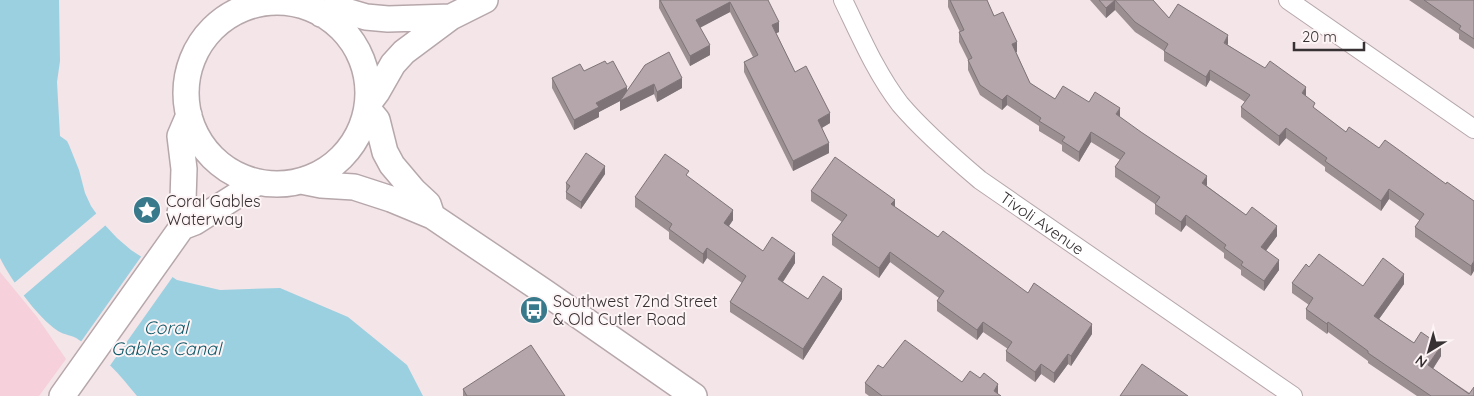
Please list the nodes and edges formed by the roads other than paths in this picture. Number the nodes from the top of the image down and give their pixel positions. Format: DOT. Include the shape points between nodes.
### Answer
graph roads {
  1 [pos="485,0"];
  2 [pos="843,0"];
  3 [pos="1288,0"];
  4 [pos="312,7"];
  5 [pos="221,11"];
  6 [pos="451,16"];
  7 [pos="368,106"];
  8 [pos="189,115"];
  9 [pos="1474,129"];
  10 [pos="301,181"];
  11 [pos="258,182"];
  12 [pos="432,216"];
  13 [pos="182,227"];
  14 [pos="62,396"];
  15 [pos="694,396"];
  16 [pos="1293,396"];
  1 -- 6 [label="main road"];
  2 -- 16 [label="street, Tivoli Avenue" via="900,104 980,180"];
  3 -- 9 [label="street"];
  4 -- 5 [label="main road" via="265,3 230,16"];
  4 -- 6 [label="main road" via="339,9 366,17"];
  4 -- 7 [label="main road" via="350,38 360,55 368,83"];
  5 -- 8 [label="main road" via="193,59 186,96"];
  6 -- 7 [label="main road" via="404,52"];
  7 -- 10 [label="main road" via="363,125 348,151 327,170"];
  7 -- 12 [label="main road" via="377,120 385,152 392,165 428,204"];
  8 -- 11 [label="main road" via="196,133 219,163 231,172"];
  8 -- 13 [label="main road" via="180,136 184,169"];
  10 -- 11 [label="main road" via="286,184"];
  10 -- 12 [label="main road" via="354,187 391,198"];
  11 -- 13 [label="main road"];
  12 -- 15 [label="main road"];
  13 -- 14 [label="main road"];
}
